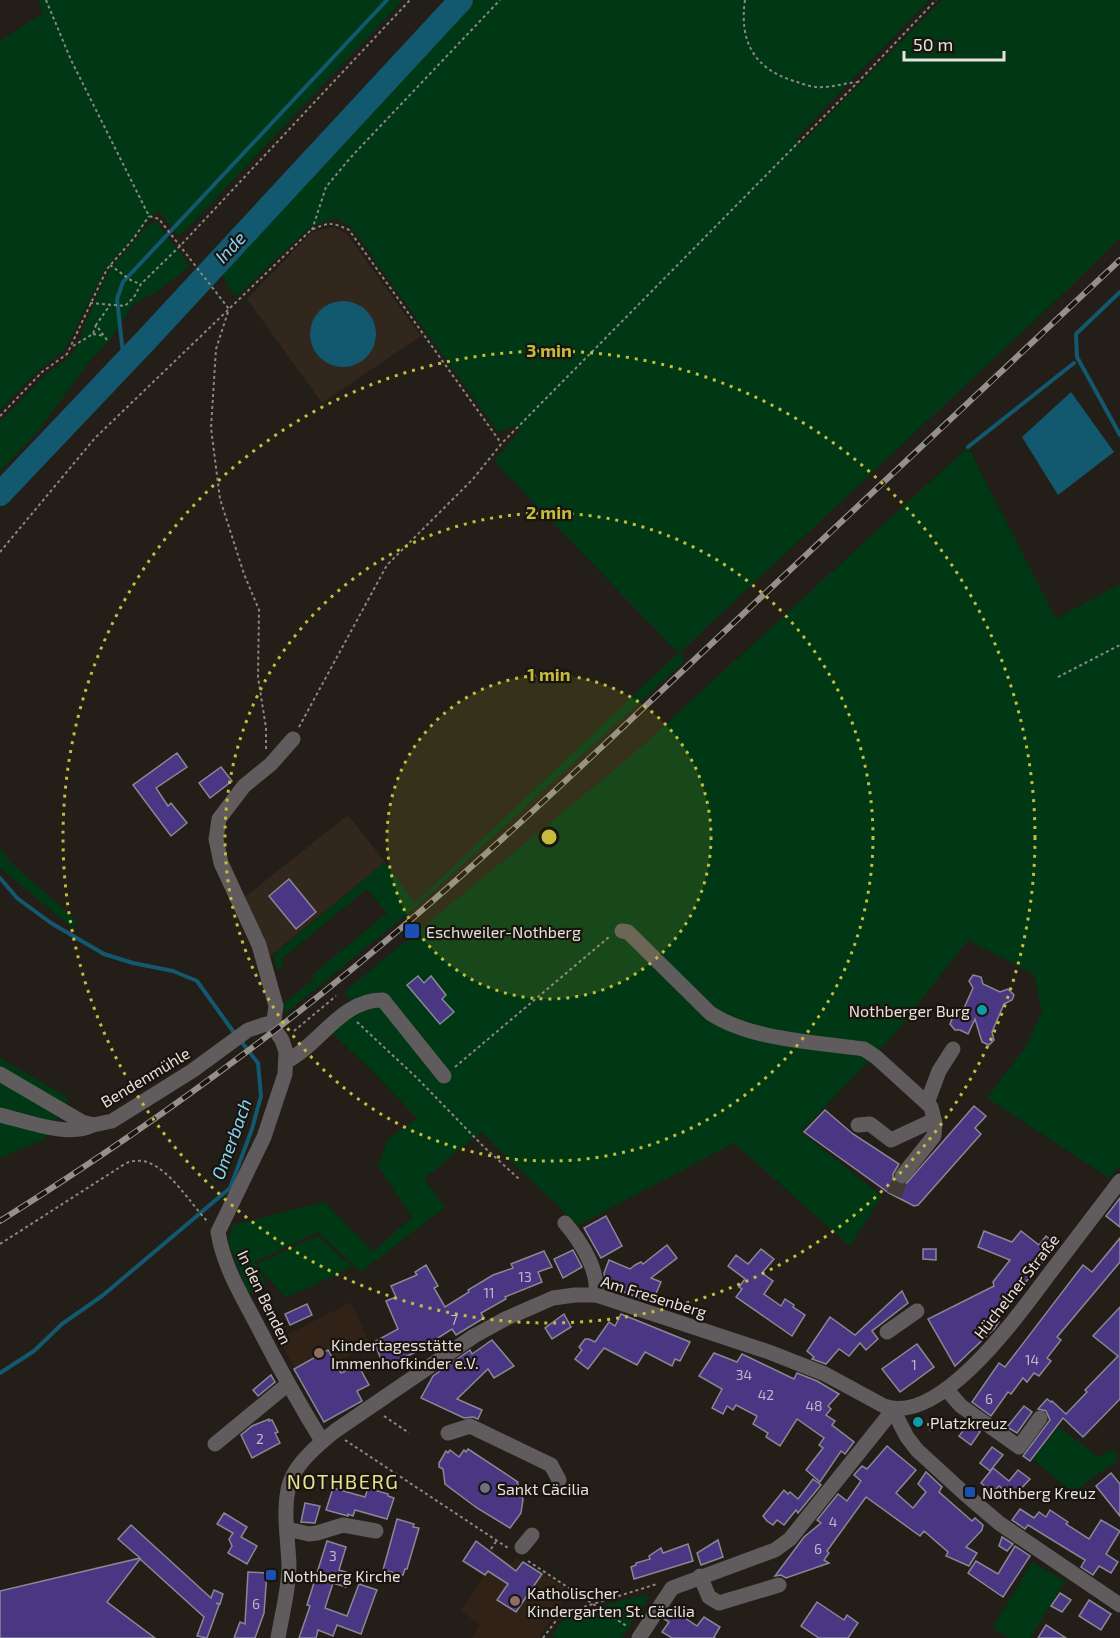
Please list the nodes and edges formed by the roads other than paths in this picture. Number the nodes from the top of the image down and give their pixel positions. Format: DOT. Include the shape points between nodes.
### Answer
graph roads {
  1 [pos="293,739"];
  2 [pos="622,931"];
  3 [pos="265,1031"];
  4 [pos="953,1049"];
  5 [pos="287,1061"];
  6 [pos="0,1074"];
  7 [pos="444,1076"];
  8 [pos="927,1103"];
  9 [pos="0,1115"];
  10 [pos="934,1120"];
  11 [pos="93,1125"];
  12 [pos="858,1125"];
  13 [pos="902,1176"];
  14 [pos="1120,1181"];
  15 [pos="565,1223"];
  16 [pos="596,1295"];
  17 [pos="917,1311"];
  18 [pos="887,1332"];
  19 [pos="288,1384"];
  20 [pos="946,1389"];
  21 [pos="893,1410"];
  22 [pos="1040,1418"];
  23 [pos="448,1433"];
  24 [pos="322,1441"];
  25 [pos="215,1444"];
  26 [pos="559,1480"];
  27 [pos="287,1529"];
  28 [pos="376,1532"];
  29 [pos="532,1535"];
  30 [pos="519,1550"];
  31 [pos="700,1576"];
  32 [pos="778,1585"];
  33 [pos="1120,1605"];
  34 [pos="640,1637"];
  35 [pos="278,1638"];
  1 -- 3 [label="street, In den Benden" via="244,786 219,819 216,839 221,863 259,945 276,1006"];
  2 -- 8 [label="street" via="628,932 720,1020 752,1032 864,1049"];
  3 -- 5 [label="street, In den Benden"];
  3 -- 11 [label="street, Bendenmühle" via="223,1049 112,1121"];
  4 -- 8 [label="street" via="939,1071"];
  5 -- 7 [label="street" via="346,1012 361,1003 383,1000"];
  5 -- 19 [label="street, In den Benden" via="264,1137 219,1232 233,1279"];
  6 -- 11 [label="street, Bendenmühle"];
  8 -- 10 [label="street"];
  9 -- 11 [label="street" via="72,1132"];
  10 -- 12 [label="street" via="891,1140 870,1124"];
  10 -- 13 [label="street" via="934,1137"];
  14 -- 20 [label="street, Hüchelner Straße" via="997,1343"];
  15 -- 16 [label="street" via="598,1283"];
  16 -- 21 [label="street, Am Fresenberg" via="825,1374"];
  16 -- 24 [label="street, Am Fresenberg" via="553,1298 505,1319 474,1336"];
  17 -- 18 [label="street"];
  19 -- 24 [label="street, In den Benden"];
  19 -- 25 [label="street"];
  20 -- 21 [label="street, Hüchelner Straße" via="918,1406"];
  20 -- 22 [label="street" via="961,1406 1019,1447"];
  21 -- 31 [label="street" via="784,1545"];
  21 -- 33 [label="street" via="917,1450 965,1494 1008,1529"];
  23 -- 26 [label="street" via="470,1426 550,1465"];
  24 -- 27 [label="street, Am Fresenberg" via="303,1461 291,1482"];
  27 -- 28 [label="street" via="309,1534 343,1525"];
  27 -- 35 [label="street, Am Fresenberg" via="289,1567"];
  29 -- 30 [label="street"];
  31 -- 32 [label="street" via="709,1597 719,1603"];
  31 -- 34 [label="street" via="672,1588"];
}
